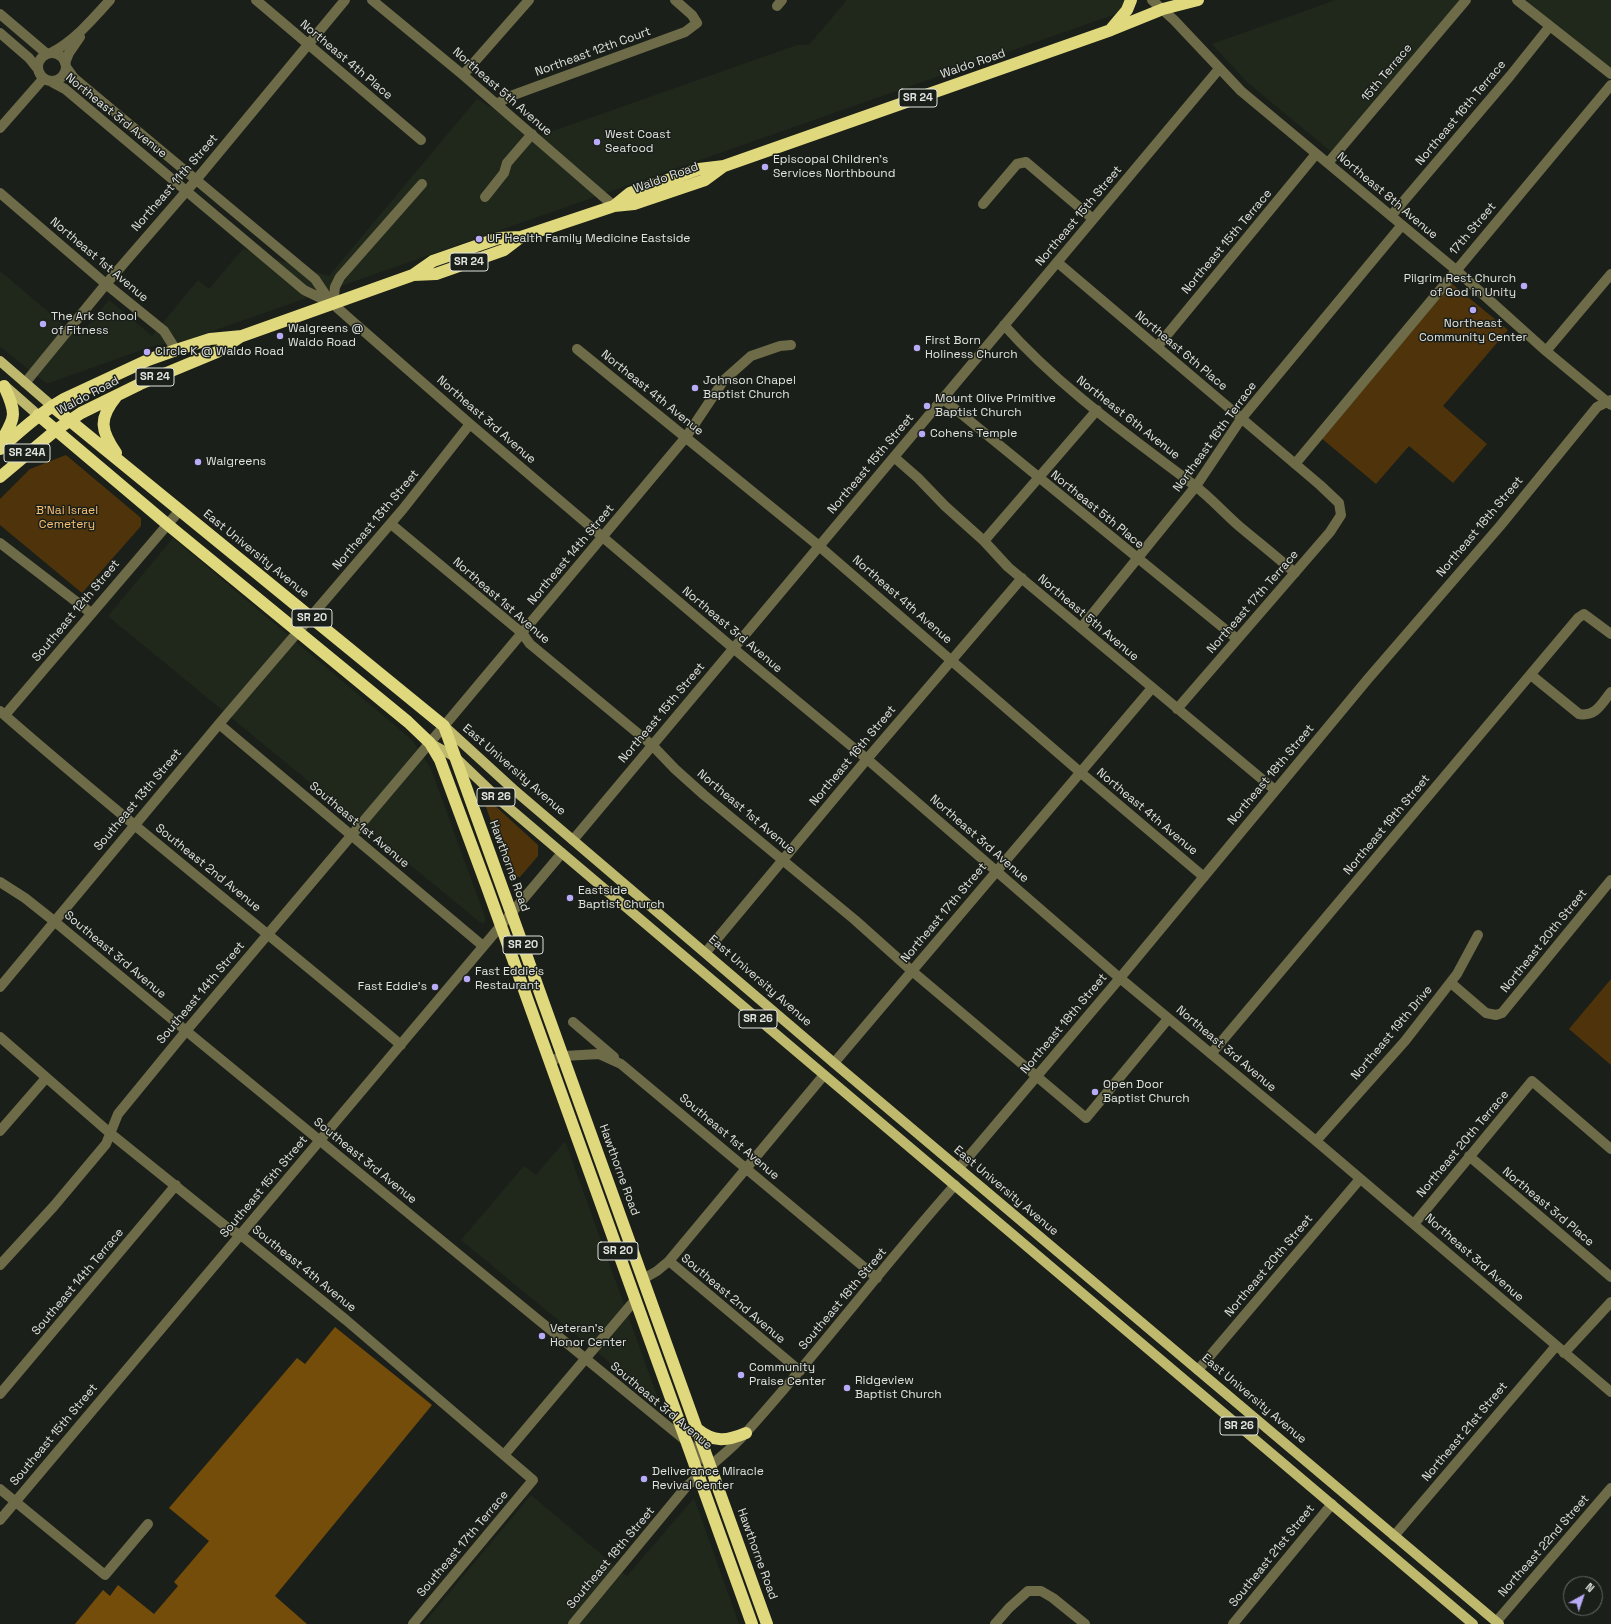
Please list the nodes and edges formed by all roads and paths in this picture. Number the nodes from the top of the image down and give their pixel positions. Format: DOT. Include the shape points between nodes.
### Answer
graph roads {
  1 [pos="110,0"];
  2 [pos="256,0"];
  3 [pos="345,0"];
  4 [pos="372,0"];
  5 [pos="529,0"];
  6 [pos="675,0"];
  7 [pos="1131,0"];
  8 [pos="1152,0"];
  9 [pos="1173,0"];
  10 [pos="1198,0"];
  11 [pos="1466,0"];
  12 [pos="1517,0"];
  13 [pos="1163,9"];
  14 [pos="0,14"];
  15 [pos="88,26"];
  16 [pos="1550,26"];
  17 [pos="1111,30"];
  18 [pos="0,33"];
  19 [pos="308,45"];
  20 [pos="49,53"];
  21 [pos="66,65"];
  22 [pos="37,68"];
  23 [pos="1219,69"];
  24 [pos="1611,74"];
  25 [pos="463,75"];
  26 [pos="48,81"];
  27 [pos="1611,85"];
  28 [pos="497,104"];
  29 [pos="118,114"];
  30 [pos="109,125"];
  31 [pos="0,128"];
  32 [pos="532,134"];
  33 [pos="421,140"];
  34 [pos="1316,154"];
  35 [pos="1328,163"];
  36 [pos="196,180"];
  37 [pos="422,184"];
  38 [pos="187,190"];
  39 [pos="0,193"];
  40 [pos="485,197"];
  41 [pos="983,204"];
  42 [pos="614,206"];
  43 [pos="1391,216"];
  44 [pos="1093,219"];
  45 [pos="1402,225"];
  46 [pos="268,240"];
  47 [pos="258,251"];
  48 [pos="1057,262"];
  49 [pos="1456,270"];
  50 [pos="1611,274"];
  51 [pos="106,284"];
  52 [pos="332,304"];
  53 [pos="1004,325"];
  54 [pos="242,336"];
  55 [pos="792,345"];
  56 [pos="1157,347"];
  57 [pos="577,349"];
  58 [pos="176,350"];
  59 [pos="1546,351"];
  60 [pos="0,362"];
  61 [pos="25,383"];
  62 [pos="2,384"];
  63 [pos="117,396"];
  64 [pos="942,399"];
  65 [pos="1610,402"];
  66 [pos="52,406"];
  67 [pos="1097,410"];
  68 [pos="38,415"];
  69 [pos="1241,419"];
  70 [pos="69,420"];
  71 [pos="470,424"];
  72 [pos="56,430"];
  73 [pos="686,438"];
  74 [pos="0,443"];
  75 [pos="0,449"];
  76 [pos="894,457"];
  77 [pos="124,464"];
  78 [pos="1295,464"];
  79 [pos="0,478"];
  80 [pos="1039,479"];
  81 [pos="1196,486"];
  82 [pos="1340,508"];
  83 [pos="180,510"];
  84 [pos="167,524"];
  85 [pos="391,524"];
  86 [pos="603,536"];
  87 [pos="984,541"];
  88 [pos="0,543"];
  89 [pos="819,546"];
  90 [pos="1137,559"];
  91 [pos="1295,573"];
  92 [pos="1022,578"];
  93 [pos="91,613"];
  94 [pos="311,617"];
  95 [pos="1081,628"];
  96 [pos="299,631"];
  97 [pos="522,633"];
  98 [pos="1611,634"];
  99 [pos="1237,639"];
  100 [pos="733,648"];
  101 [pos="952,660"];
  102 [pos="1531,676"];
  103 [pos="1152,688"];
  104 [pos="1611,692"];
  105 [pos="1178,709"];
  106 [pos="2,713"];
  107 [pos="218,724"];
  108 [pos="444,726"];
  109 [pos="430,743"];
  110 [pos="652,745"];
  111 [pos="455,757"];
  112 [pos="867,759"];
  113 [pos="1080,772"];
  114 [pos="1275,790"];
  115 [pos="134,825"];
  116 [pos="351,835"];
  117 [pos="573,840"];
  118 [pos="562,853"];
  119 [pos="783,860"];
  120 [pos="996,871"];
  121 [pos="1204,877"];
  122 [pos="1611,880"];
  123 [pos="0,882"];
  124 [pos="511,913"];
  125 [pos="54,921"];
  126 [pos="501,925"];
  127 [pos="268,933"];
  128 [pos="1478,935"];
  129 [pos="483,946"];
  130 [pos="706,952"];
  131 [pos="695,966"];
  132 [pos="912,971"];
  133 [pos="1120,978"];
  134 [pos="1451,983"];
  135 [pos="0,986"];
  136 [pos="1168,1019"];
  137 [pos="573,1022"];
  138 [pos="186,1031"];
  139 [pos="0,1037"];
  140 [pos="401,1045"];
  141 [pos="1211,1054"];
  142 [pos="564,1056"];
  143 [pos="550,1061"];
  144 [pos="834,1063"];
  145 [pos="621,1064"];
  146 [pos="824,1075"];
  147 [pos="1037,1076"];
  148 [pos="46,1078"];
  149 [pos="0,1131"];
  150 [pos="111,1134"];
  151 [pos="320,1141"];
  152 [pos="1316,1141"];
  153 [pos="1611,1149"];
  154 [pos="1469,1156"];
  155 [pos="746,1168"];
  156 [pos="959,1168"];
  157 [pos="1360,1179"];
  158 [pos="176,1185"];
  159 [pos="955,1185"];
  160 [pos="1414,1224"];
  161 [pos="240,1235"];
  162 [pos="668,1261"];
  163 [pos="0,1265"];
  164 [pos="1611,1277"];
  165 [pos="877,1278"];
  166 [pos="643,1279"];
  167 [pos="1089,1279"];
  168 [pos="1080,1292"];
  169 [pos="635,1300"];
  170 [pos="1611,1302"];
  171 [pos="1556,1346"];
  172 [pos="1564,1353"];
  173 [pos="585,1358"];
  174 [pos="1198,1370"];
  175 [pos="800,1371"];
  176 [pos="1188,1383"];
  177 [pos="1611,1392"];
  178 [pos="0,1394"];
  179 [pos="697,1429"];
  180 [pos="746,1433"];
  181 [pos="686,1441"];
  182 [pos="504,1455"];
  183 [pos="710,1465"];
  184 [pos="698,1474"];
  185 [pos="533,1480"];
  186 [pos="1611,1488"];
  187 [pos="0,1489"];
  188 [pos="1346,1495"];
  189 [pos="15,1502"];
  190 [pos="1332,1504"];
  191 [pos="0,1520"];
  192 [pos="148,1524"];
  193 [pos="1394,1536"];
  194 [pos="1384,1549"];
  195 [pos="1496,1623"];
  196 [pos="413,1624"];
  197 [pos="573,1624"];
  198 [pos="752,1624"];
  199 [pos="768,1624"];
  200 [pos="995,1624"];
  201 [pos="1085,1624"];
  202 [pos="1233,1624"];
  203 [pos="1473,1624"];
  1 -- 15 [label="street"];
  2 -- 19 [label="street, Northeast 4th Place"];
  3 -- 19 [label="street, Northeast 11th Street"];
  4 -- 25 [label="street, Northeast 5th Avenue"];
  5 -- 25 [label="street"];
  6 -- 28 [label="street, Northeast 12th Court" via="697,23 685,32 508,97"];
  7 -- 17 [label="highway" via="1127,10"];
  8 -- 13 [label="street, Northeast 8th Avenue"];
  9 -- 13 [label="highway, Waldo Road / SR 24"];
  10 -- 13 [label="highway, Waldo Road / SR 24"];
  11 -- 35 [label="street, 15th Terrace"];
  12 -- 16 [label="street"];
  13 -- 17 [label="highway, Waldo Road / SR 24"];
  13 -- 23 [label="street, Northeast 8th Avenue"];
  14 -- 20 [label="street"];
  15 -- 20 [label="street" via="64,46"];
  15 -- 21 [label="street" via="73,47"];
  16 -- 24 [label="street"];
  16 -- 43 [label="street, Northeast 16th Terrace"];
  17 -- 42 [label="highway, Waldo Road / SR 24" via="724,166 699,169 630,193"];
  18 -- 22 [label="street"];
  19 -- 33 [label="street, Northeast 4th Place"];
  19 -- 36 [label="street, Northeast 11th Street"];
  20 -- 21 [label="street" via="60,56"];
  20 -- 22 [label="street" via="40,59"];
  21 -- 26 [label="street" via="66,72 60,79"];
  21 -- 29 [label="street, Northeast 3rd Avenue" via="74,78"];
  22 -- 26 [label="street"];
  23 -- 34 [label="street, Northeast 8th Avenue" via="1241,91"];
  23 -- 44 [label="street, Northeast 15th Street"];
  25 -- 28 [label="street, Northeast 5th Avenue"];
  26 -- 30 [label="street, Northeast 3rd Avenue" via="65,89"];
  26 -- 31 [label="street"];
  27 -- 49 [label="street, 17th Street"];
  28 -- 32 [label="street, Northeast 5th Avenue"];
  29 -- 30 [label="street"];
  29 -- 36 [label="street, Northeast 3rd Avenue"];
  30 -- 38 [label="street, Northeast 3rd Avenue"];
  32 -- 40 [label="street" via="507,163 504,173"];
  32 -- 42 [label="street, Northeast 5th Avenue"];
  34 -- 35 [label="street, Northeast 8th Avenue"];
  34 -- 56 [label="street, Northeast 15th Terrace"];
  35 -- 43 [label="street, Northeast 8th Avenue"];
  36 -- 38 [label="street, Northeast 11th Street"];
  36 -- 46 [label="street, Northeast 3rd Avenue"];
  37 -- 52 [label="street" via="340,277"];
  38 -- 47 [label="street, Northeast 3rd Avenue"];
  38 -- 51 [label="street, Northeast 11th Street"];
  39 -- 51 [label="street, Northeast 1st Avenue"];
  41 -- 44 [label="street" via="1017,164 1026,162"];
  42 -- 52 [label="highway, Waldo Road / SR 24" via="521,237 504,250 436,274 413,275"];
  43 -- 45 [label="street, Northeast 8th Avenue"];
  44 -- 48 [label="street, Northeast 15th Street"];
  45 -- 49 [label="street, Northeast 8th Avenue"];
  45 -- 69 [label="street, Northeast 16th Terrace"];
  46 -- 47 [label="street"];
  46 -- 52 [label="street, Northeast 3rd Avenue" via="315,279"];
  47 -- 52 [label="street, Northeast 3rd Avenue" via="304,290"];
  48 -- 53 [label="street, Northeast 15th Street"];
  48 -- 56 [label="street, Northeast 6th Place"];
  49 -- 59 [label="street, Northeast 8th Avenue"];
  49 -- 78 [label="street, 17th Street"];
  50 -- 59 [label="street"];
  51 -- 58 [label="street, Northeast 1st Avenue" via="164,331"];
  51 -- 61 [label="street, Northeast 11th Street"];
  52 -- 54 [label="highway, Waldo Road / SR 24"];
  52 -- 71 [label="street, Northeast 3rd Avenue"];
  53 -- 64 [label="street, Northeast 15th Street"];
  53 -- 67 [label="street, Northeast 6th Avenue" via="1039,362"];
  54 -- 58 [label="highway, Waldo Road / SR 24" via="210,339"];
  54 -- 63 [label="highway, Waldo Road / SR 24" via="217,352 157,376"];
  55 -- 73 [label="street" via="780,346 751,356 724,380"];
  56 -- 69 [label="street, Northeast 6th Place"];
  57 -- 73 [label="street, Northeast 4th Avenue"];
  58 -- 66 [label="highway, Waldo Road / SR 24" via="122,372"];
  59 -- 65 [label="street, Northeast 8th Avenue"];
  60 -- 61 [label="main road, East University Avenue / SR 20"];
  61 -- 66 [label="main road, East University Avenue / SR 20"];
  62 -- 68 [label="main road, SR 20"];
  62 -- 74 [label="highway" via="11,400 14,413"];
  63 -- 70 [label="highway, Waldo Road / SR 24"];
  63 -- 77 [label="highway" via="103,416 103,424 109,443"];
  64 -- 76 [label="street, Northeast 15th Street"];
  64 -- 80 [label="street, Northeast 5th Place"];
  65 -- 114 [label="street, Northeast 18th Street" via="1597,407 1500,526"];
  66 -- 68 [label="highway, SR 24A"];
  66 -- 70 [label="highway, East University Avenue / SR 20"];
  67 -- 80 [label="street"];
  67 -- 81 [label="street, Northeast 6th Avenue" via="1147,451"];
  68 -- 72 [label="highway, SR 20"];
  68 -- 75 [label="highway, SR 24A"];
  69 -- 78 [label="street, Northeast 6th Place"];
  69 -- 81 [label="street, Northeast 16th Terrace"];
  70 -- 72 [label="highway, Waldo Road / SR 24"];
  70 -- 77 [label="highway, East University Avenue / SR 20"];
  71 -- 85 [label="street, Northeast 13th Street"];
  71 -- 86 [label="street, Northeast 3rd Avenue"];
  72 -- 79 [label="highway, SR 24A"];
  72 -- 84 [label="highway, SR 20"];
  73 -- 86 [label="street, Northeast 14th Street"];
  73 -- 89 [label="street, Northeast 4th Avenue"];
  76 -- 87 [label="street, Northeast 5th Avenue"];
  76 -- 89 [label="street, Northeast 15th Street"];
  77 -- 83 [label="highway, East University Avenue / SR 20"];
  78 -- 82 [label="street, Northeast 6th Place" via="1330,494 1339,503"];
  80 -- 87 [label="street"];
  80 -- 90 [label="street, Northeast 5th Place"];
  81 -- 90 [label="street, Northeast 16th Terrace"];
  81 -- 91 [label="street, Northeast 6th Avenue"];
  82 -- 91 [label="street, Northeast 17th Terrace" via="1341,515 1330,532"];
  83 -- 84 [label="street, Southeast 12th Street"];
  83 -- 94 [label="highway, East University Avenue / SR 20"];
  84 -- 93 [label="street, Southeast 12th Street"];
  84 -- 96 [label="highway, SR 20"];
  85 -- 94 [label="street, Northeast 13th Street"];
  85 -- 97 [label="street, Northeast 1st Avenue"];
  86 -- 97 [label="street, Northeast 14th Street"];
  86 -- 100 [label="street, Northeast 3rd Avenue"];
  87 -- 92 [label="street, Northeast 5th Avenue"];
  88 -- 93 [label="street"];
  89 -- 100 [label="street, Northeast 15th Street"];
  89 -- 101 [label="street, Northeast 4th Avenue"];
  90 -- 95 [label="street, Northeast 16th Terrace"];
  90 -- 99 [label="street, Northeast 5th Place"];
  91 -- 99 [label="street, Northeast 17th Terrace"];
  92 -- 95 [label="street, Northeast 5th Avenue"];
  92 -- 101 [label="street, Northeast 16th Street"];
  93 -- 106 [label="street, Southeast 12th Street"];
  94 -- 96 [label="street, Northeast 13th Street"];
  94 -- 108 [label="highway, East University Avenue / SR 20"];
  95 -- 103 [label="street, Northeast 5th Avenue"];
  96 -- 107 [label="street, Southeast 13th Street"];
  96 -- 109 [label="highway, SR 20"];
  97 -- 108 [label="street, Northeast 14th Street"];
  97 -- 110 [label="street, Northeast 1st Avenue" via="530,644"];
  98 -- 102 [label="street, Northeast 19th Street" via="1584,614"];
  99 -- 105 [label="street, Northeast 17th Terrace"];
  100 -- 110 [label="street, Northeast 15th Street"];
  100 -- 112 [label="street, Northeast 3rd Avenue"];
  101 -- 112 [label="street, Northeast 16th Street"];
  101 -- 113 [label="street, Northeast 4th Avenue"];
  102 -- 104 [label="street" via="1579,714 1593,713"];
  102 -- 141 [label="street, Northeast 19th Street"];
  103 -- 105 [label="street, Northeast 5th Avenue"];
  103 -- 113 [label="street, Northeast 17th Street"];
  105 -- 114 [label="street, Northeast 5th Avenue"];
  106 -- 115 [label="street, Southeast 2nd Avenue"];
  107 -- 115 [label="street, Southeast 13th Street"];
  107 -- 116 [label="street, Southeast 1st Avenue"];
  108 -- 109 [label="street, Northeast 14th Street"];
  108 -- 111 [label="highway, Hawthorne Road / SR 20"];
  108 -- 117 [label="main road, East University Avenue / SR 26"];
  109 -- 111 [label="main road, SR 26"];
  109 -- 116 [label="street, Southeast 14th Street"];
  109 -- 126 [label="highway, SR 20" via="440,760"];
  110 -- 117 [label="street, Northeast 15th Street"];
  110 -- 119 [label="street, Northeast 1st Avenue" via="704,795"];
  111 -- 118 [label="main road, SR 26" via="502,802"];
  111 -- 124 [label="highway, Hawthorne Road / SR 20"];
  112 -- 119 [label="street, Northeast 16th Street"];
  112 -- 120 [label="street, Northeast 3rd Avenue"];
  113 -- 120 [label="street, Northeast 17th Street"];
  113 -- 121 [label="street, Northeast 4th Avenue"];
  114 -- 121 [label="street, Northeast 18th Street"];
  115 -- 125 [label="street, Southeast 13th Street"];
  115 -- 127 [label="street, Southeast 2nd Avenue"];
  116 -- 127 [label="street, Southeast 14th Street"];
  116 -- 129 [label="street, Southeast 1st Avenue"];
  117 -- 118 [label="main road"];
  117 -- 130 [label="main road, East University Avenue / SR 26"];
  118 -- 124 [label="street, Southeast 15th Street"];
  118 -- 131 [label="main road, SR 26"];
  119 -- 130 [label="street, Northeast 16th Street"];
  119 -- 132 [label="street, Northeast 1st Avenue"];
  120 -- 132 [label="street, Northeast 17th Street"];
  120 -- 133 [label="street, Northeast 3rd Avenue"];
  121 -- 133 [label="street, Northeast 18th Street"];
  122 -- 134 [label="street, Northeast 20th Street" via="1496,1016 1486,1013"];
  123 -- 125 [label="street, Southeast 3rd Avenue"];
  124 -- 126 [label="street, Southeast 15th Street"];
  124 -- 142 [label="highway, Hawthorne Road / SR 20"];
  125 -- 135 [label="street, Southeast 13th Street"];
  125 -- 138 [label="street, Southeast 3rd Avenue"];
  126 -- 129 [label="street, Southeast 15th Street"];
  126 -- 143 [label="highway, SR 20"];
  127 -- 138 [label="street, Southeast 14th Street"];
  127 -- 140 [label="street, Southeast 2nd Avenue"];
  128 -- 134 [label="street, Northeast 19th Drive"];
  129 -- 140 [label="street, Southeast 15th Street"];
  130 -- 131 [label="main road"];
  130 -- 144 [label="main road, East University Avenue / SR 26"];
  131 -- 146 [label="main road, SR 26"];
  132 -- 144 [label="street, Northeast 17th Street"];
  132 -- 147 [label="street, Northeast 1st Avenue"];
  133 -- 136 [label="street, Northeast 3rd Avenue"];
  133 -- 147 [label="street, Northeast 18th Street"];
  134 -- 152 [label="street, Northeast 19th Drive"];
  136 -- 141 [label="street, Northeast 3rd Avenue"];
  136 -- 147 [label="street, Northeast 1st Avenue" via="1086,1118"];
  137 -- 145 [label="street"];
  138 -- 150 [label="street, Southeast 14th Street" via="118,1114"];
  138 -- 151 [label="street, Southeast 3rd Avenue"];
  139 -- 148 [label="street, Southeast 4th Avenue"];
  140 -- 151 [label="street, Southeast 15th Street"];
  141 -- 152 [label="street, Northeast 3rd Avenue"];
  142 -- 143 [label="street, Southeast 1st Avenue"];
  142 -- 145 [label="street, Southeast 1st Avenue" via="599,1054"];
  142 -- 166 [label="highway, Hawthorne Road / SR 20"];
  143 -- 169 [label="highway, SR 20"];
  144 -- 146 [label="main road"];
  144 -- 156 [label="main road, East University Avenue / SR 26"];
  145 -- 155 [label="street, Southeast 1st Avenue"];
  146 -- 155 [label="street"];
  146 -- 159 [label="main road, SR 26"];
  147 -- 156 [label="street, Northeast 18th Street"];
  148 -- 149 [label="street"];
  148 -- 150 [label="street, Southeast 4th Avenue"];
  150 -- 158 [label="street, Southeast 4th Avenue"];
  150 -- 163 [label="street, Southeast 14th Street" via="106,1144 54,1206"];
  151 -- 161 [label="street, Southeast 15th Street"];
  151 -- 173 [label="street, Southeast 3rd Avenue"];
  152 -- 157 [label="street, Northeast 3rd Avenue"];
  153 -- 154 [label="street, Northeast 20th Terrace" via="1532,1081"];
  154 -- 160 [label="street, Northeast 20th Terrace"];
  154 -- 164 [label="street, Northeast 3rd Place"];
  155 -- 162 [label="street"];
  155 -- 165 [label="street, Southeast 1st Avenue"];
  156 -- 159 [label="main road"];
  156 -- 167 [label="main road, East University Avenue / SR 26"];
  157 -- 160 [label="street, Northeast 3rd Avenue"];
  157 -- 174 [label="street, Northeast 20th Street"];
  158 -- 161 [label="street, Southeast 4th Avenue" via="229,1229"];
  158 -- 178 [label="street, Southeast 14th Terrace"];
  159 -- 165 [label="street, Southeast 18th Street"];
  159 -- 168 [label="main road, SR 26"];
  160 -- 171 [label="street, Northeast 3rd Avenue"];
  161 -- 182 [label="street, Southeast 4th Avenue" via="346,1320"];
  161 -- 189 [label="street, Southeast 15th Street"];
  162 -- 166 [label="street"];
  162 -- 175 [label="street, Southeast 2nd Avenue"];
  165 -- 175 [label="street, Southeast 18th Street"];
  166 -- 179 [label="highway, Hawthorne Road / SR 20"];
  167 -- 168 [label="main road"];
  167 -- 174 [label="main road, East University Avenue / SR 26"];
  168 -- 176 [label="main road, SR 26"];
  169 -- 173 [label="street"];
  169 -- 181 [label="highway, SR 20"];
  170 -- 172 [label="street"];
  171 -- 172 [label="street, Northeast 3rd Avenue"];
  171 -- 193 [label="street, Northeast 21st Street"];
  172 -- 177 [label="street, Northeast 3rd Avenue"];
  173 -- 181 [label="street, Southeast 3rd Avenue"];
  173 -- 182 [label="street"];
  174 -- 176 [label="main road"];
  174 -- 188 [label="main road, East University Avenue / SR 26"];
  175 -- 180 [label="street, Southeast 18th Street"];
  176 -- 190 [label="main road, SR 26"];
  179 -- 180 [label="highway" via="715,1439 728,1439"];
  179 -- 183 [label="highway, Hawthorne Road / SR 20"];
  180 -- 183 [label="street, Southeast 18th Street"];
  181 -- 183 [label="street, Southeast 3rd Avenue"];
  181 -- 184 [label="highway, SR 20"];
  182 -- 185 [label="street, Southeast 4th Avenue"];
  183 -- 184 [label="street, Southeast 18th Street"];
  183 -- 199 [label="highway, Hawthorne Road / SR 20"];
  184 -- 197 [label="street, Southeast 18th Street"];
  184 -- 198 [label="highway, SR 20"];
  185 -- 196 [label="street, Southeast 17th Terrace"];
  186 -- 195 [label="street, Northeast 22nd Street"];
  187 -- 189 [label="street"];
  188 -- 190 [label="main road"];
  188 -- 193 [label="main road, East University Avenue / SR 26"];
  189 -- 191 [label="street, Southeast 15th Street"];
  189 -- 192 [label="street" via="105,1575"];
  190 -- 194 [label="main road, SR 26"];
  190 -- 202 [label="street, Southeast 21st Street"];
  193 -- 194 [label="main road"];
  193 -- 195 [label="main road, East University Avenue / SR 26"];
  194 -- 203 [label="main road, SR 26"];
  200 -- 201 [label="street" via="1029,1591 1041,1591 1053,1598"];
}
